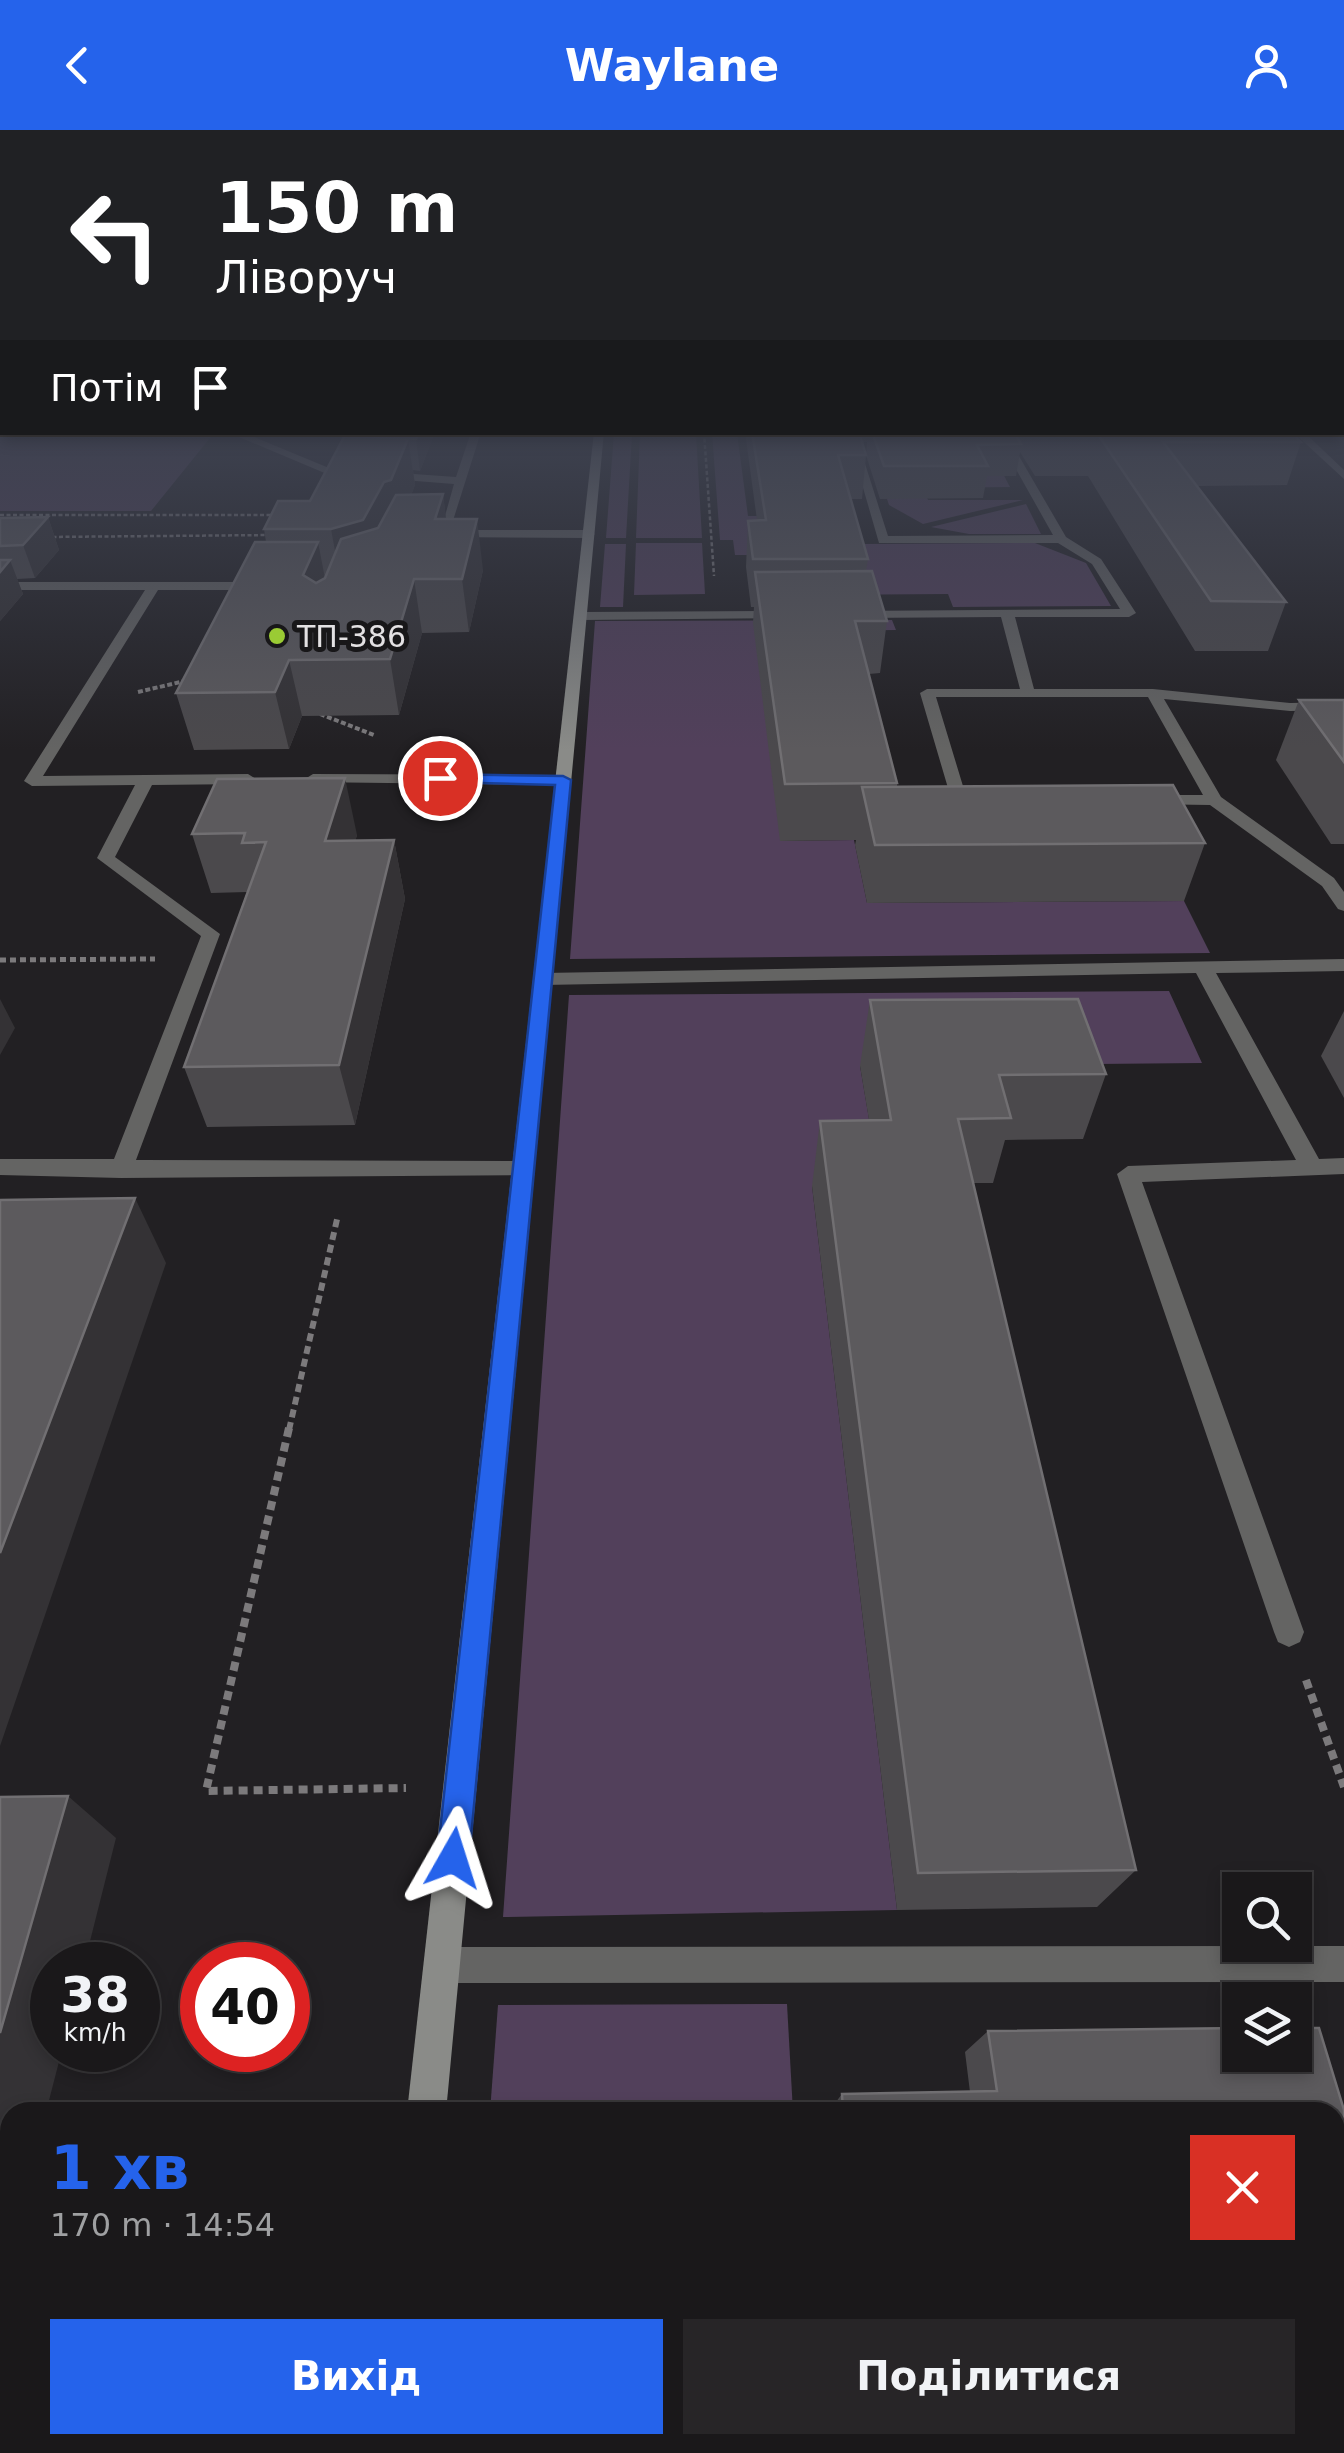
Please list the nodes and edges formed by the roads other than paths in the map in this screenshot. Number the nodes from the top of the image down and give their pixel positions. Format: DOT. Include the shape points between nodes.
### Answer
graph roads {
  1 [pos="435,533"];
  2 [pos="881,533"];
  3 [pos="1058,533"];
  4 [pos="589,534"];
  5 [pos="1061,539"];
  6 [pos="0,586"];
  7 [pos="154,586"];
  8 [pos="286,586"];
  9 [pos="1006,613"];
  10 [pos="794,614"];
  11 [pos="832,614"];
  12 [pos="580,616"];
  13 [pos="1153,692"];
  14 [pos="1028,693"];
  15 [pos="1344,706"];
  16 [pos="263,779"];
  17 [pos="302,779"];
  18 [pos="146,780"];
  19 [pos="563,780"];
  20 [pos="1136,800"];
  21 [pos="1214,800"];
  22 [pos="998,801"];
  23 [pos="1344,905"];
  24 [pos="1344,965"];
  25 [pos="1202,968"];
  26 [pos="542,979"];
  27 [pos="1312,1166"];
  28 [pos="1344,1166"];
  29 [pos="523,1169"];
  30 [pos="121,1170"];
  31 [pos="3,1175"];
  32 [pos="1289,1632"];
  33 [pos="1344,1964"];
  34 [pos="442,1965"];
  35 [pos="427,2102"];
  1 -- 4 [label="lane"];
  2 -- 5 [label="lane" via="883,540"];
  3 -- 5 [label="lane"];
  4 -- 12 [label="street"];
  5 -- 9 [label="lane" via="1097,562 1129,613"];
  6 -- 7 [label="lane"];
  7 -- 8 [label="lane"];
  7 -- 18 [label="lane" via="32,781"];
  9 -- 11 [label="lane"];
  9 -- 14 [label="lane"];
  10 -- 12 [label="lane"];
  12 -- 19 [label="street"];
  13 -- 14 [label="lane"];
  13 -- 15 [label="lane"];
  13 -- 21 [label="lane"];
  14 -- 22 [label="lane" via="927,693 960,801"];
  16 -- 18 [label="lane"];
  17 -- 19 [label="lane"];
  18 -- 30 [label="lane" via="106,858 211,934"];
  19 -- 26 [label="street"];
  20 -- 21 [label="lane"];
  21 -- 23 [label="lane" via="1328,882"];
  24 -- 25 [label="lane"];
  25 -- 26 [label="lane"];
  25 -- 27 [label="lane"];
  26 -- 29 [label="street"];
  27 -- 28 [label="lane"];
  27 -- 32 [label="lane" via="1128,1174"];
  29 -- 30 [label="lane"];
  29 -- 34 [label="street"];
  30 -- 31 [label="lane"];
  33 -- 34 [label="lane"];
  34 -- 35 [label="street"];
}
